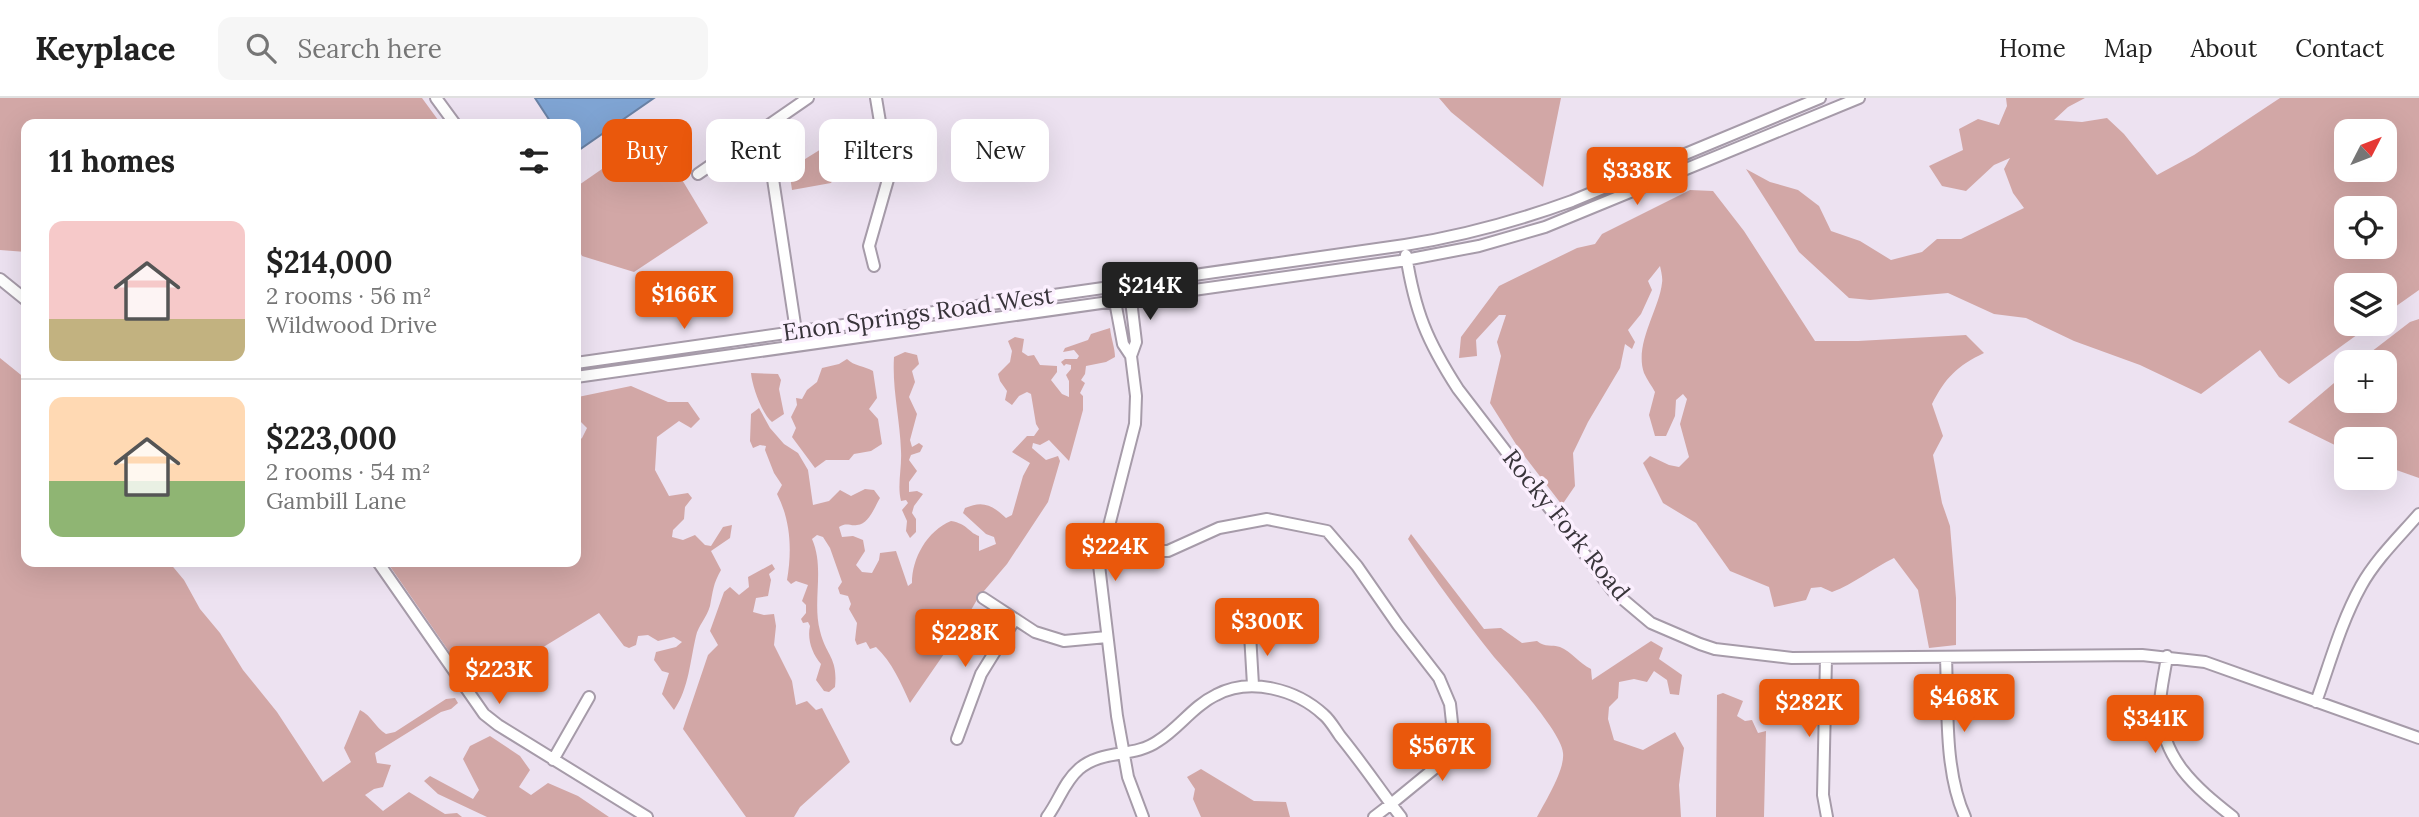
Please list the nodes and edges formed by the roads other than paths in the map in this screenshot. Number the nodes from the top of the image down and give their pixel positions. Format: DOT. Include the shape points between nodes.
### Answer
graph roads {
  1 [pos="436,98"];
  2 [pos="808,98"];
  3 [pos="876,98"];
  4 [pos="1820,98"];
  5 [pos="1858,98"];
  6 [pos="451,119"];
  7 [pos="778,119"];
  8 [pos="706,169"];
  9 [pos="698,174"];
  10 [pos="773,182"];
  11 [pos="1405,245"];
  12 [pos="1407,260"];
  13 [pos="874,266"];
  14 [pos="0,279"];
  15 [pos="1129,284"];
  16 [pos="1112,287"];
  17 [pos="21,295"];
  18 [pos="1131,299"];
  19 [pos="1114,301"];
  20 [pos="796,331"];
  21 [pos="1131,356"];
  22 [pos="581,361"];
  23 [pos="581,376"];
  24 [pos="2419,514"];
  25 [pos="1103,545"];
  26 [pos="381,567"];
  27 [pos="983,598"];
  28 [pos="1015,619"];
  29 [pos="1250,634"];
  30 [pos="1107,637"];
  31 [pos="2167,656"];
  32 [pos="1826,657"];
  33 [pos="1946,657"];
  34 [pos="1253,685"];
  35 [pos="589,697"];
  36 [pos="2316,702"];
  37 [pos="2419,738"];
  38 [pos="957,739"];
  39 [pos="1124,753"];
  40 [pos="553,760"];
  41 [pos="1391,804"];
  42 [pos="647,817"];
  43 [pos="1047,817"];
  44 [pos="1143,817"];
  45 [pos="1374,817"];
  46 [pos="1401,817"];
  47 [pos="1827,817"];
  48 [pos="1965,817"];
  49 [pos="2233,817"];
  1 -- 6 [label="street"];
  2 -- 7 [label="street"];
  3 -- 13 [label="street" via="888,176 869,246"];
  4 -- 11 [label="street, Enon Springs Road West" via="1536,215"];
  5 -- 12 [label="street" via="1545,227"];
  8 -- 9 [label="street"];
  10 -- 20 [label="street"];
  11 -- 12 [label="street, Rocky Fork Road"];
  11 -- 15 [label="street, Enon Springs Road West"];
  12 -- 18 [label="street"];
  12 -- 32 [label="street, Rocky Fork Road" via="1421,324 1437,356 1613,591 1651,623 1715,649"];
  14 -- 17 [label="street"];
  15 -- 16 [label="street, Enon Springs Road West"];
  15 -- 18 [label="street"];
  16 -- 19 [label="street"];
  16 -- 20 [label="street, Enon Springs Road West"];
  18 -- 19 [label="street"];
  18 -- 21 [label="street" via="1136,342"];
  19 -- 21 [label="street" via="1122,344"];
  19 -- 23 [label="street"];
  20 -- 22 [label="street, Enon Springs Road West"];
  21 -- 25 [label="street" via="1135,424"];
  24 -- 36 [label="street" via="2361,587"];
  25 -- 30 [label="street" via="1099,571"];
  25 -- 41 [label="street" via="1168,551 1219,528 1259,519 1327,531 1439,678 1450,704 1453,732 1441,763"];
  26 -- 40 [label="street" via="484,714"];
  27 -- 28 [label="street"];
  28 -- 30 [label="street" via="1063,641"];
  28 -- 38 [label="street" via="981,674"];
  29 -- 34 [label="street"];
  30 -- 39 [label="street"];
  31 -- 33 [label="street, Rocky Fork Road"];
  31 -- 36 [label="street, Rocky Fork Road" via="2205,662"];
  31 -- 49 [label="street" via="2160,706 2168,745 2198,790"];
  32 -- 33 [label="street, Rocky Fork Road"];
  32 -- 47 [label="street" via="1823,795"];
  33 -- 48 [label="street" via="1949,741 1958,801"];
  34 -- 39 [label="street" via="1217,694 1156,743"];
  34 -- 41 [label="street" via="1295,696 1324,715"];
  35 -- 40 [label="street"];
  36 -- 37 [label="street, Rocky Fork Road"];
  39 -- 43 [label="street" via="1103,756 1078,770"];
  39 -- 44 [label="street"];
  40 -- 42 [label="street"];
  41 -- 45 [label="street"];
  41 -- 46 [label="street"];
}
